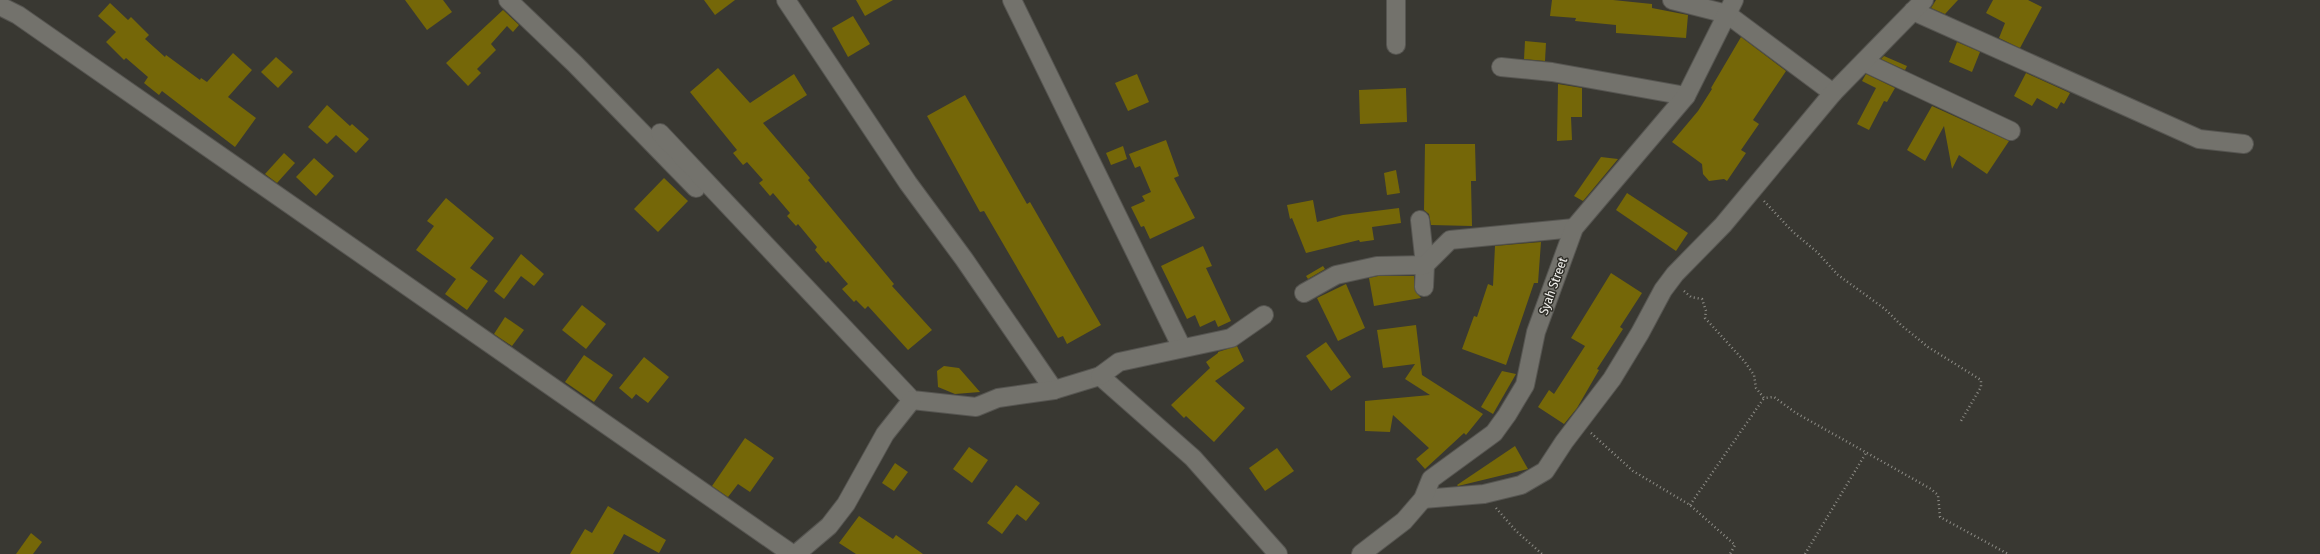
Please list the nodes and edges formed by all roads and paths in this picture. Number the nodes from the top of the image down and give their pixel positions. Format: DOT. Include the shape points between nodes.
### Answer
graph roads {
  1 [pos="508,0"];
  2 [pos="786,0"];
  3 [pos="1012,0"];
  4 [pos="1396,0"];
  5 [pos="1672,0"];
  6 [pos="0,6"];
  7 [pos="1918,6"];
  8 [pos="1730,7"];
  9 [pos="1396,45"];
  10 [pos="1864,62"];
  11 [pos="1502,67"];
  12 [pos="1833,93"];
  13 [pos="1686,96"];
  14 [pos="2011,131"];
  15 [pos="660,133"];
  16 [pos="2244,144"];
  17 [pos="696,188"];
  18 [pos="1753,189"];
  19 [pos="1420,220"];
  20 [pos="1574,228"];
  21 [pos="1426,265"];
  22 [pos="1675,274"];
  23 [pos="1424,287"];
  24 [pos="1304,292"];
  25 [pos="1264,315"];
  26 [pos="1182,348"];
  27 [pos="1100,376"];
  28 [pos="1054,390"];
  29 [pos="1764,398"];
  30 [pos="912,400"];
  31 [pos="1961,420"];
  32 [pos="1578,422"];
  33 [pos="1866,453"];
  34 [pos="1484,494"];
  35 [pos="1423,499"];
  36 [pos="1690,505"];
  37 [pos="792,554"];
  38 [pos="796,554"];
  39 [pos="1278,554"];
  40 [pos="1361,554"];
  41 [pos="1542,554"];
  42 [pos="1730,554"];
  43 [pos="1805,554"];
  44 [pos="2008,554"];
  1 -- 17 [label="street" via="575,64"];
  2 -- 28 [label="street" via="908,183"];
  3 -- 26 [label="street"];
  4 -- 9 [label="street"];
  5 -- 8 [label="street"];
  6 -- 37 [label="street" via="24,20"];
  7 -- 10 [label="street"];
  7 -- 16 [label="street" via="2199,139"];
  8 -- 12 [label="street"];
  8 -- 13 [label="street, Syah Street"];
  10 -- 12 [label="street"];
  10 -- 14 [label="street"];
  11 -- 13 [label="street" via="1552,72"];
  12 -- 18 [label="street"];
  13 -- 20 [label="street, Syah Street"];
  15 -- 30 [label="street"];
  18 -- 22 [label="street" via="1724,224"];
  18 -- 31 [label="path" via="1838,275 1885,309 1928,346 1981,380 1981,386"];
  19 -- 21 [label="street"];
  20 -- 21 [label="street" via="1450,240"];
  20 -- 35 [label="street, Syah Street" via="1536,332 1524,385 1494,433 1431,479"];
  21 -- 23 [label="street"];
  21 -- 24 [label="street" via="1377,266 1336,275"];
  22 -- 29 [label="path" via="1681,278 1684,291 1691,297 1702,299 1706,311 1705,318 1745,362 1754,375 1756,388"];
  22 -- 32 [label="street" via="1663,290 1612,379"];
  25 -- 26 [label="street" via="1230,338"];
  26 -- 27 [label="street" via="1119,362"];
  27 -- 28 [label="street"];
  27 -- 39 [label="street" via="1193,458"];
  28 -- 30 [label="street" via="998,398 976,407"];
  29 -- 33 [label="path" via="1774,397 1796,413"];
  29 -- 36 [label="path"];
  30 -- 38 [label="street" via="885,434 846,504 829,526"];
  32 -- 34 [label="street" via="1545,471 1521,484"];
  32 -- 36 [label="path" via="1633,471"];
  33 -- 43 [label="path"];
  33 -- 44 [label="path" via="1938,495 1940,517"];
  34 -- 35 [label="street"];
  34 -- 41 [label="path" via="1516,531"];
  35 -- 40 [label="street, Syah Street" via="1404,521"];
  36 -- 42 [label="path" via="1735,545"];
}
